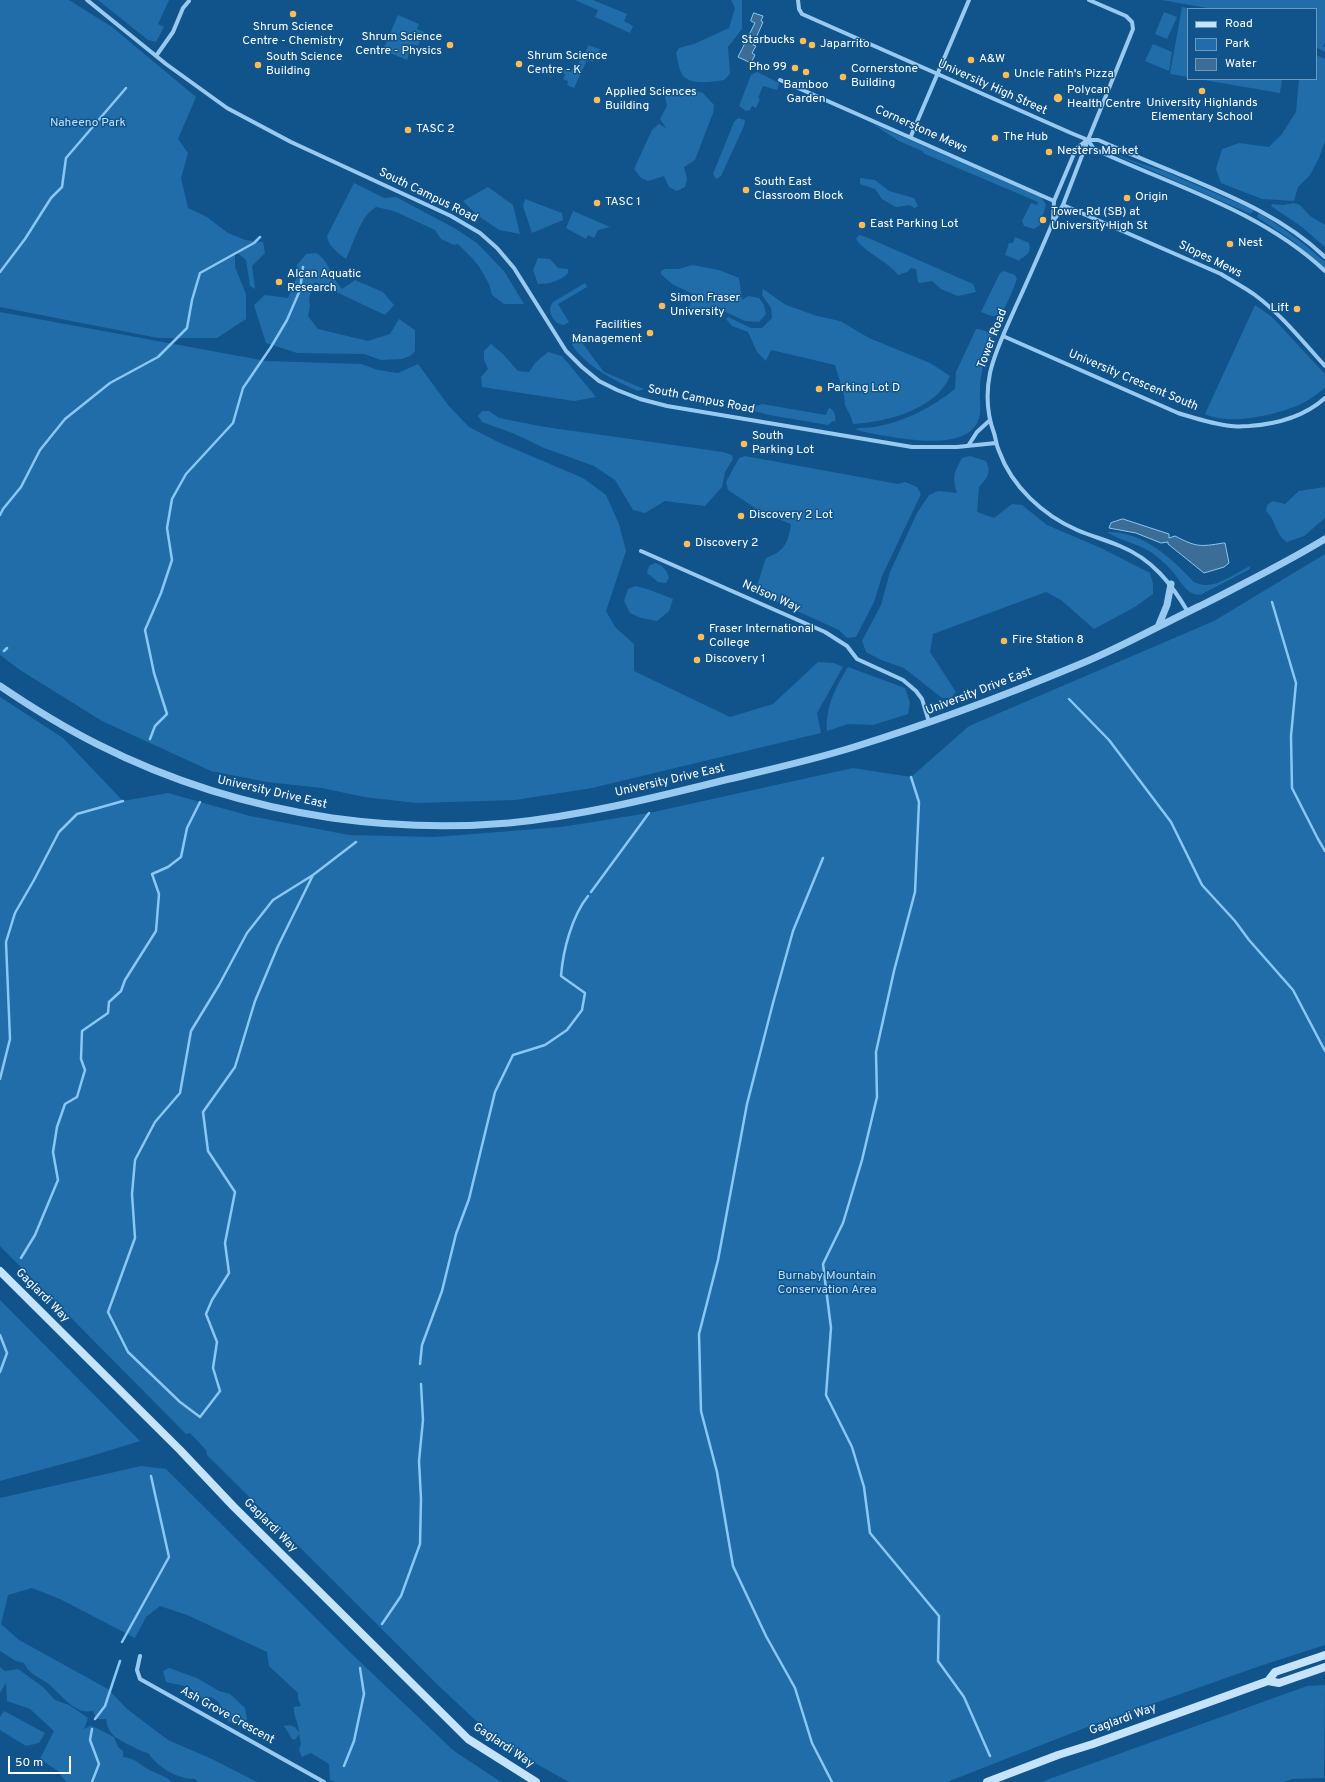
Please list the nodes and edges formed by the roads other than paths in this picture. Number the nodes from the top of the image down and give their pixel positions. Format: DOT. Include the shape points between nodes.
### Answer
graph roads {
  1 [pos="87,0"];
  2 [pos="798,0"];
  3 [pos="969,0"];
  4 [pos="1089,0"];
  5 [pos="189,1"];
  6 [pos="156,56"];
  7 [pos="938,75"];
  8 [pos="780,80"];
  9 [pos="911,136"];
  10 [pos="1088,140"];
  11 [pos="1054,201"];
  12 [pos="1063,205"];
  13 [pos="1053,222"];
  14 [pos="1325,256"];
  15 [pos="1325,271"];
  16 [pos="1003,336"];
  17 [pos="1325,366"];
  18 [pos="1325,398"];
  19 [pos="989,421"];
  20 [pos="996,443"];
  21 [pos="968,446"];
  22 [pos="1325,539"];
  23 [pos="641,551"];
  24 [pos="1171,584"];
  25 [pos="1188,612"];
  26 [pos="1158,627"];
  27 [pos="0,686"];
  28 [pos="929,723"];
  29 [pos="0,1271"];
  30 [pos="1325,1655"];
  31 [pos="140,1656"];
  32 [pos="1325,1667"];
  33 [pos="1268,1681"];
  34 [pos="324,1782"];
  35 [pos="536,1782"];
  36 [pos="987,1782"];
  1 -- 6 [label="street, South Campus Road"];
  2 -- 7 [label="street, University High Street" via="802,14"];
  3 -- 7 [label="street"];
  4 -- 10 [label="street, Tower Road" via="1126,16 1132,22 1133,29"];
  5 -- 6 [label="street" via="183,8 173,32"];
  6 -- 21 [label="street, South Campus Road" via="227,108 291,142 451,216 480,234 497,248 514,268 566,351 599,381 617,390 666,406 899,445 934,448"];
  7 -- 9 [label="street"];
  7 -- 10 [label="street, University High Street"];
  8 -- 9 [label="street, Cornerstone Mews"];
  9 -- 11 [label="street, Cornerstone Mews"];
  10 -- 11 [label="street, Tower Road" via="1076,149"];
  10 -- 12 [label="street, Tower Road"];
  10 -- 14 [label="street, University High Street" via="1098,140 1258,209 1292,229"];
  10 -- 15 [label="street, University High Street" via="1094,149 1252,219 1285,239"];
  11 -- 13 [label="street, Tower Road"];
  12 -- 13 [label="street, Tower Road"];
  12 -- 17 [label="street, Slopes Mews" via="1220,274 1239,285 1272,309"];
  13 -- 16 [label="street, Tower Road"];
  16 -- 18 [label="street, University Crescent South" via="1178,413 1207,422 1233,427 1263,425 1289,419"];
  16 -- 19 [label="street, Tower Road" via="990,373"];
  19 -- 20 [label="street, Tower Road"];
  19 -- 21 [label="street" via="977,432"];
  20 -- 21 [label="street, South Campus Road"];
  20 -- 24 [label="street, Tower Road" via="1005,464 1029,499 1051,516 1077,530 1132,551 1156,568"];
  22 -- 25 [label="street, University Drive East" via="1266,574"];
  23 -- 28 [label="street, Nelson Way" via="825,632 847,646 857,659 902,680 916,690 922,699"];
  24 -- 25 [label="street, Tower Road"];
  24 -- 26 [label="street" via="1167,605"];
  25 -- 26 [label="street, University Drive East"];
  26 -- 28 [label="street, University Drive East" via="1072,668"];
  27 -- 28 [label="street, University Drive East" via="96,744 187,782 276,807 333,818 398,824 510,823 594,810 807,761"];
  29 -- 35 [label="main road, Gaglardi Way" via="468,1739"];
  30 -- 33 [label="main road, Gaglardi Way" via="1275,1672"];
  31 -- 34 [label="street, Ash Grove Crescent" via="137,1670 140,1679"];
  32 -- 33 [label="main road, Gaglardi Way" via="1279,1683"];
  33 -- 36 [label="main road, Gaglardi Way"];
}
